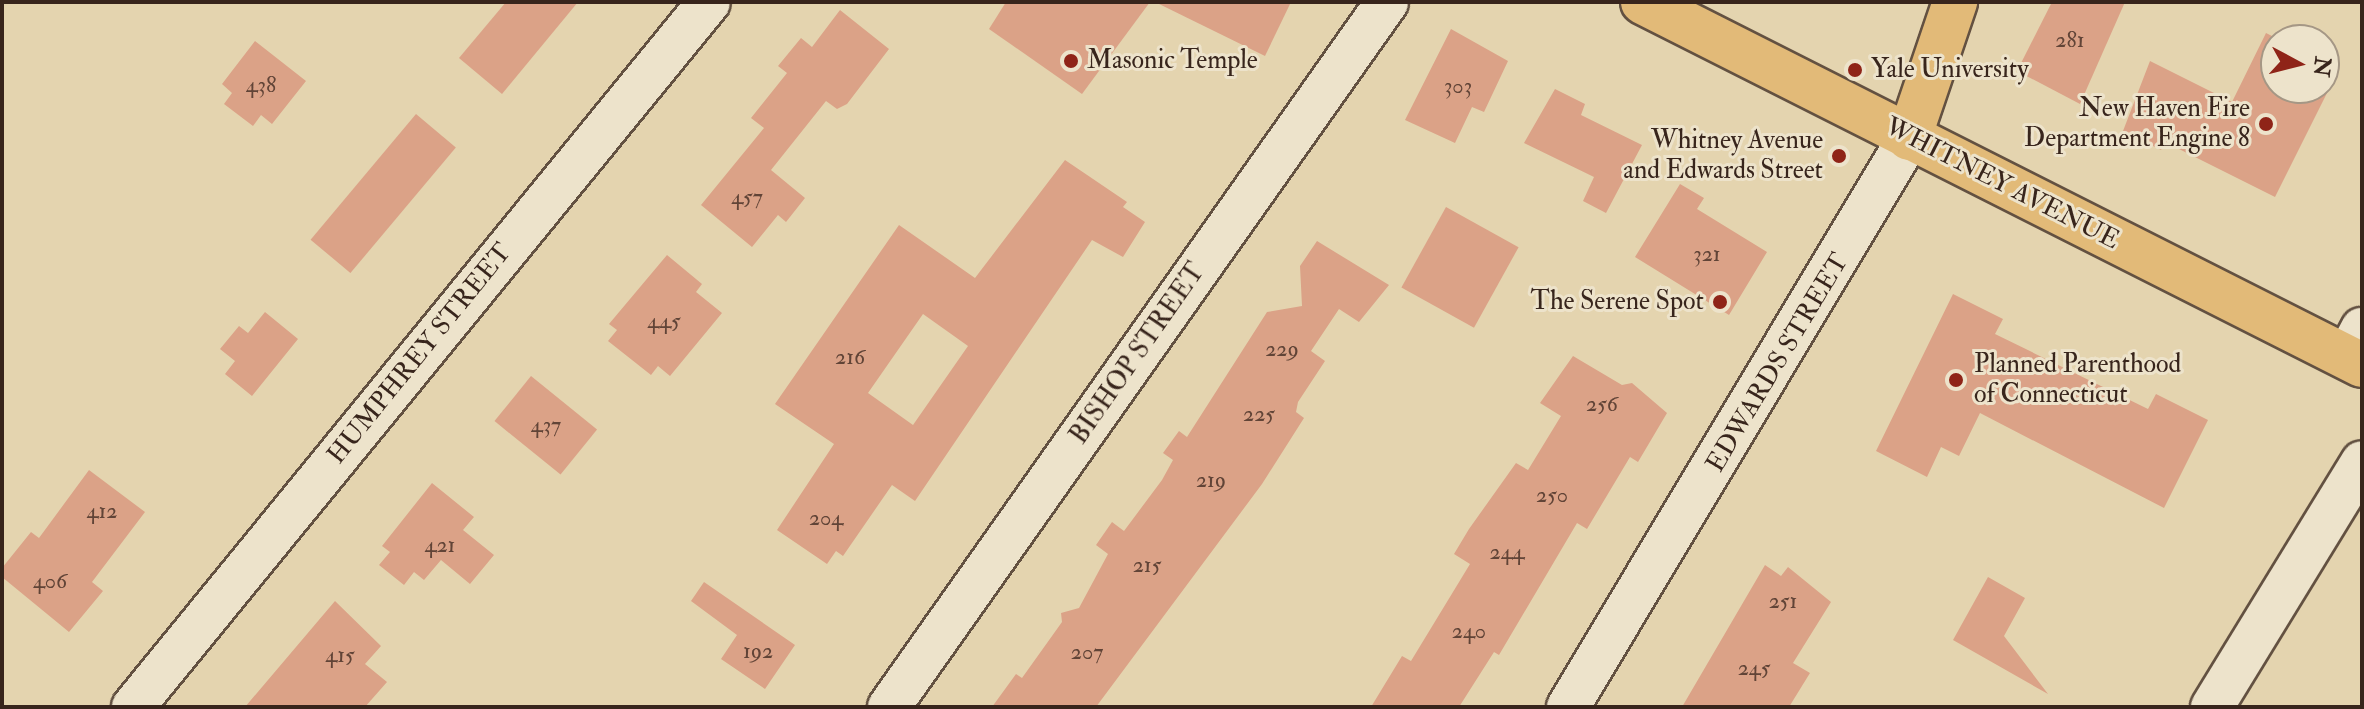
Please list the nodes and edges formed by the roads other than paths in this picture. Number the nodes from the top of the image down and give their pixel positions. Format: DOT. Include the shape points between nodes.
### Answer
graph roads {
  1 [pos="709,2"];
  2 [pos="1387,2"];
  3 [pos="1643,2"];
  4 [pos="1955,2"];
  5 [pos="1909,138"];
  6 [pos="2357,350"];
  7 [pos="2362,462"];
  8 [pos="133,707"];
  9 [pos="889,707"];
  10 [pos="1568,707"];
  11 [pos="2212,707"];
  1 -- 8 [label="street, HUMPHREY STREET"];
  2 -- 9 [label="street, BISHOP STREET"];
  3 -- 5 [label="main road, WHITNEY AVENUE"];
  4 -- 5 [label="main road, EDWARDS STREET"];
  5 -- 6 [label="main road, WHITNEY AVENUE"];
  5 -- 10 [label="street, EDWARDS STREET"];
  7 -- 11 [label="street"];
}
